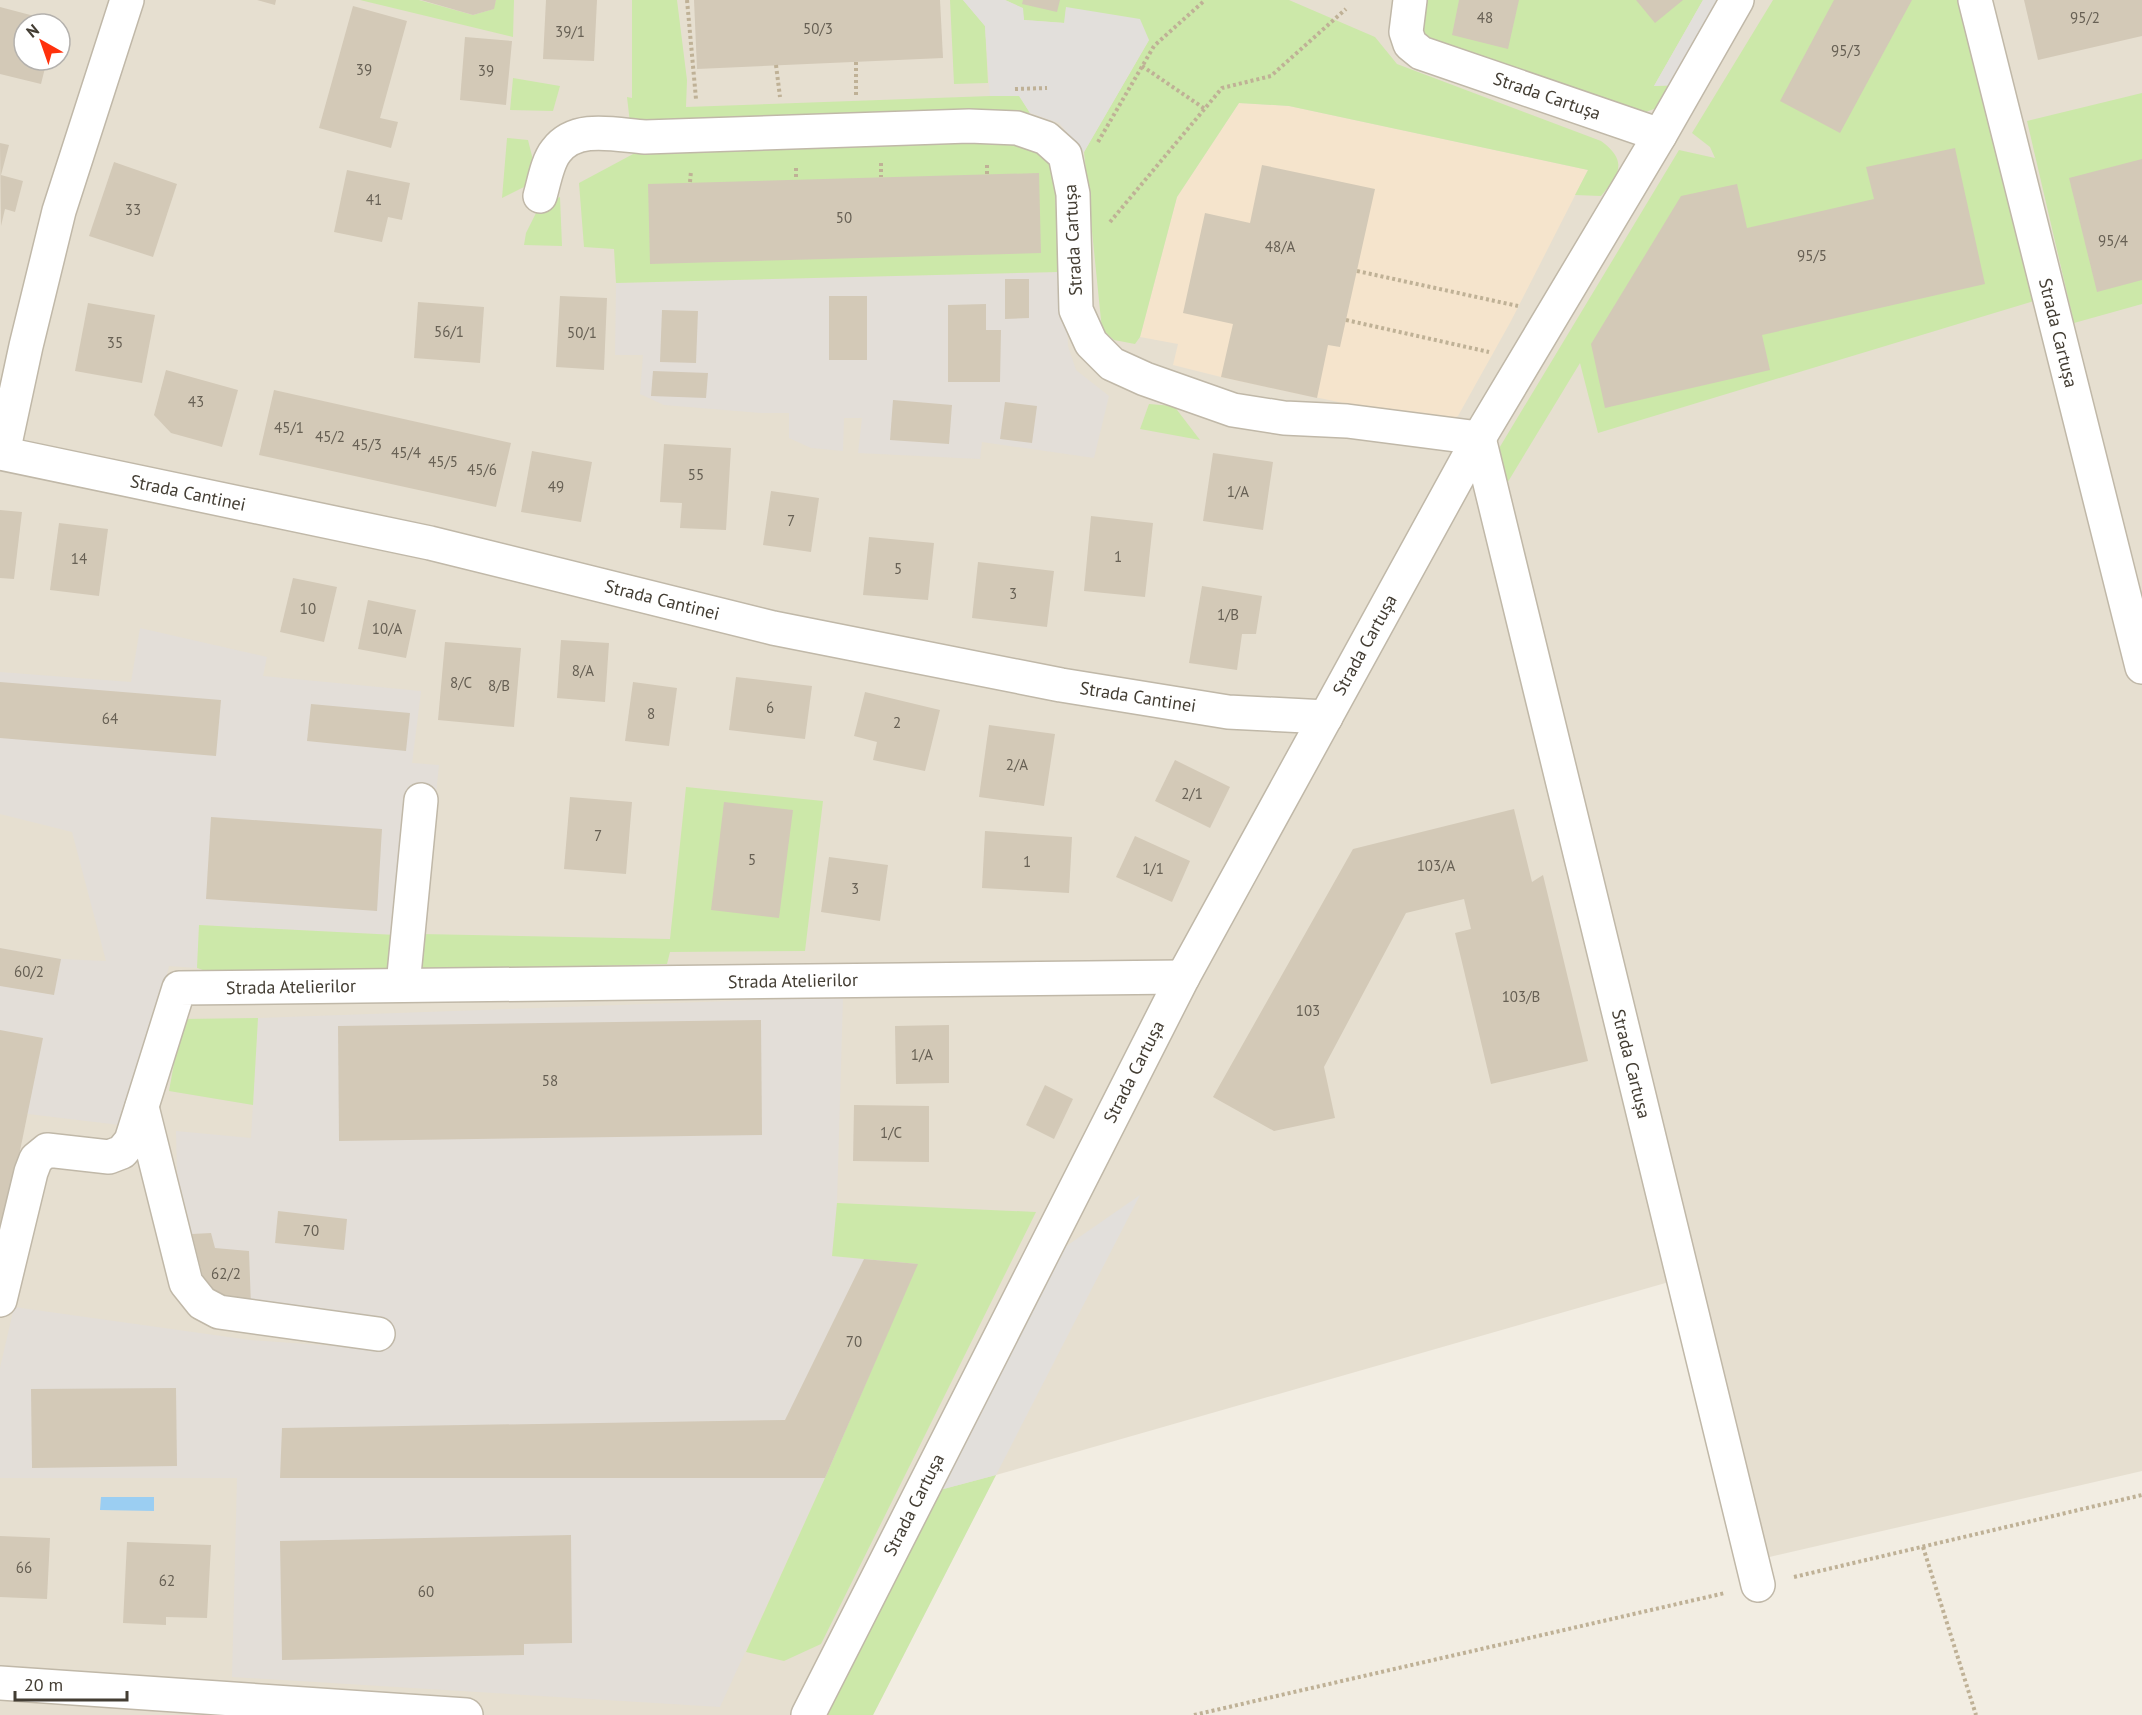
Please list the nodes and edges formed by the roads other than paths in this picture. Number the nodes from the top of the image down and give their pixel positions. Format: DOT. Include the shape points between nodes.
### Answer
graph roads {
  1 [pos="127,0"];
  2 [pos="1410,0"];
  3 [pos="1737,0"];
  4 [pos="1975,0"];
  5 [pos="1660,135"];
  6 [pos="540,196"];
  7 [pos="1479,438"];
  8 [pos="2,453"];
  9 [pos="2142,667"];
  10 [pos="1326,717"];
  11 [pos="422,800"];
  12 [pos="1183,976"];
  13 [pos="403,986"];
  14 [pos="142,1107"];
  15 [pos="0,1300"];
  16 [pos="378,1334"];
  17 [pos="1758,1585"];
  18 [pos="0,1683"];
  19 [pos="466,1715"];
  20 [pos="808,1715"];
  1 -- 8 [label="street, Strada Cantinei" via="59,211"];
  2 -- 5 [label="street, Strada Cartușa" via="1406,32 1410,44 1421,53"];
  3 -- 5 [label="street, Strada Cartușa"];
  4 -- 9 [label="street, Strada Cartușa"];
  5 -- 7 [label="street, Strada Cartușa"];
  6 -- 7 [label="street, Strada Cartușa" via="554,153 578,135 592,133 645,137 969,126 1017,128 1046,138 1065,155 1072,186 1076,310 1091,343 1112,364 1145,380 1233,410"];
  7 -- 10 [label="street, Strada Cartușa"];
  7 -- 17 [label="street, Strada Cartușa"];
  8 -- 10 [label="street, Strada Cantinei" via="430,543 773,628 1183,705 1227,712"];
  10 -- 12 [label="street, Strada Cartușa"];
  11 -- 13 [label="street"];
  12 -- 13 [label="street, Strada Atelierilor"];
  12 -- 20 [label="street, Strada Cartușa"];
  13 -- 14 [label="street, Strada Atelierilor" via="179,988"];
  14 -- 15 [label="street" via="131,1141 122,1152 109,1157 47,1150 36,1159"];
  14 -- 16 [label="street" via="186,1283 202,1304 219,1312"];
  18 -- 19 [label="street"];
}
